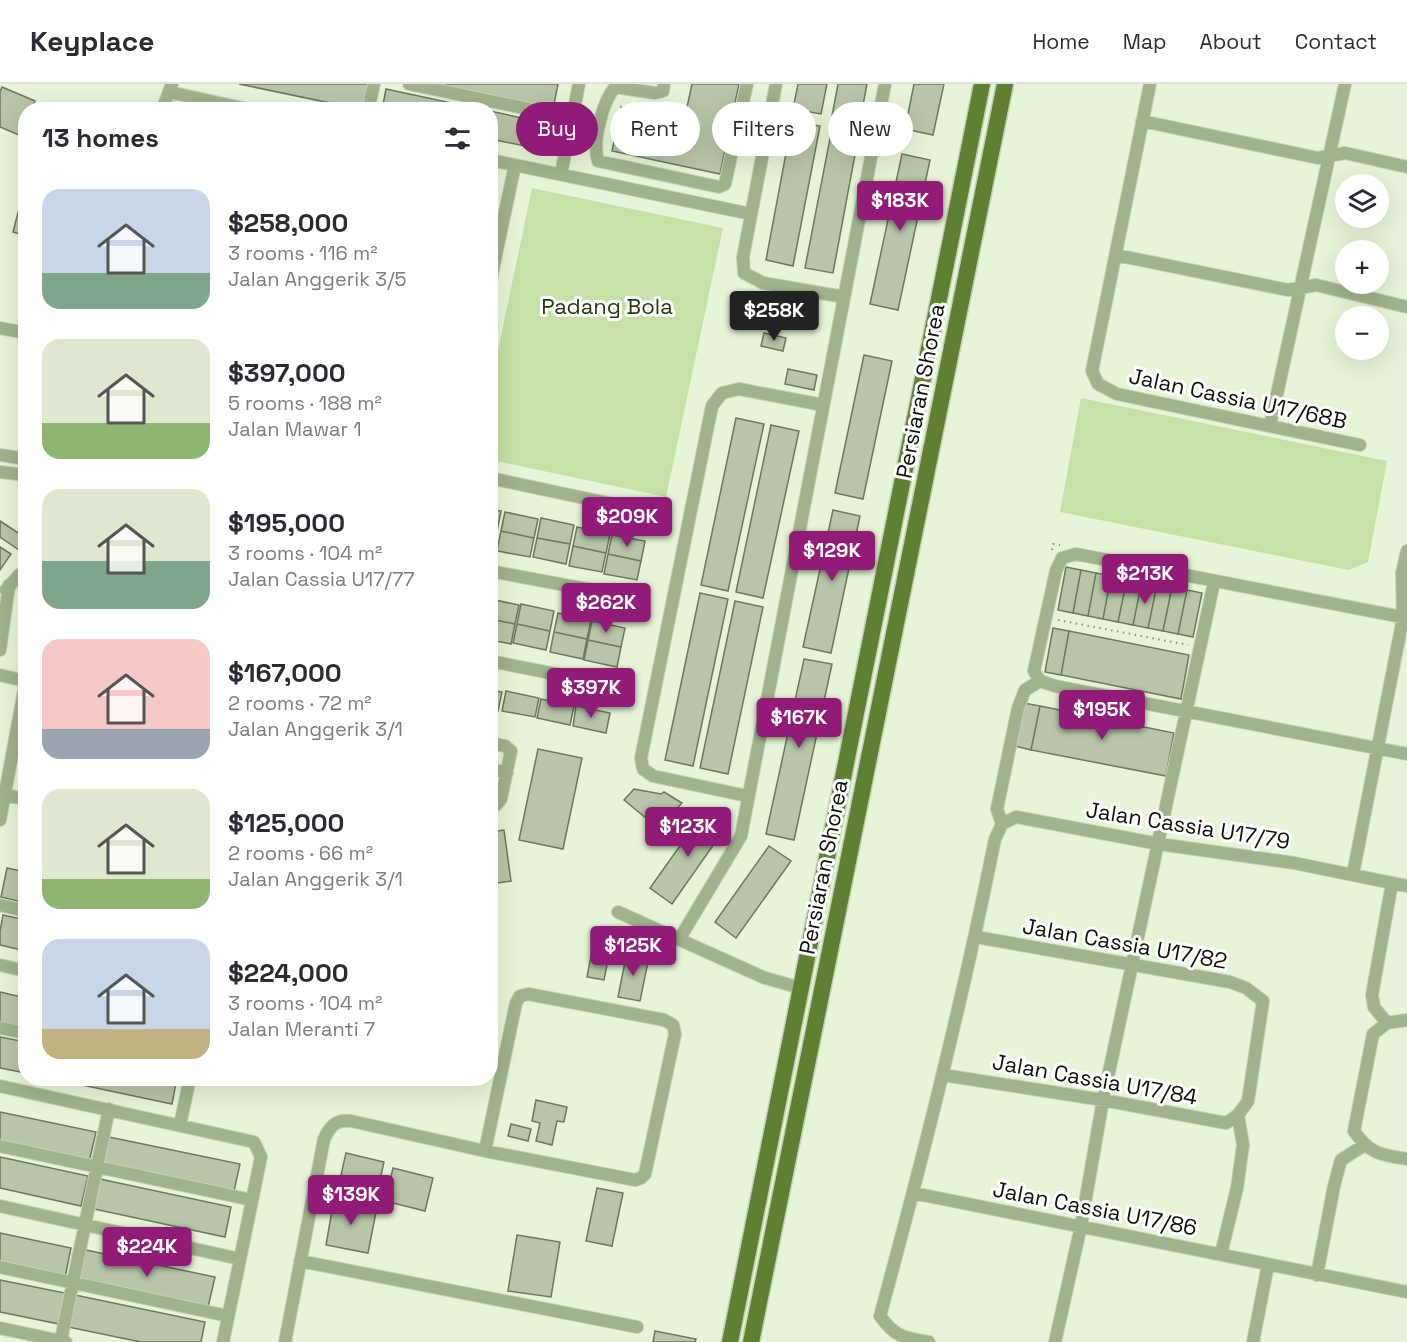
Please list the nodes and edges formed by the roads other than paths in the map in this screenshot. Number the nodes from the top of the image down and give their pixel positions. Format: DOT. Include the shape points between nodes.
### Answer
graph roads {
  1 [pos="374,84"];
  2 [pos="409,84"];
  3 [pos="579,84"];
  4 [pos="664,84"];
  5 [pos="747,84"];
  6 [pos="776,84"];
  7 [pos="885,84"];
  8 [pos="982,84"];
  9 [pos="1005,84"];
  10 [pos="1150,84"];
  11 [pos="1346,84"];
  12 [pos="170,88"];
  13 [pos="222,102"];
  14 [pos="370,102"];
  15 [pos="495,102"];
  16 [pos="575,102"];
  17 [pos="498,103"];
  18 [pos="516,106"];
  19 [pos="1142,121"];
  20 [pos="565,156"];
  21 [pos="1329,156"];
  22 [pos="498,162"];
  23 [pos="515,165"];
  24 [pos="1407,166"];
  25 [pos="561,174"];
  26 [pos="703,185"];
  27 [pos="699,204"];
  28 [pos="751,214"];
  29 [pos="498,245"];
  30 [pos="1116,255"];
  31 [pos="1301,288"];
  32 [pos="844,297"];
  33 [pos="1407,307"];
  34 [pos="0,328"];
  35 [pos="18,331"];
  36 [pos="823,405"];
  37 [pos="1270,426"];
  38 [pos="1360,445"];
  39 [pos="0,455"];
  40 [pos="18,458"];
  41 [pos="0,472"];
  42 [pos="18,474"];
  43 [pos="498,480"];
  44 [pos="636,509"];
  45 [pos="1407,551"];
  46 [pos="498,572"];
  47 [pos="18,576"];
  48 [pos="1214,582"];
  49 [pos="9,585"];
  50 [pos="618,595"];
  51 [pos="0,598"];
  52 [pos="1406,616"];
  53 [pos="0,650"];
  54 [pos="498,663"];
  55 [pos="0,675"];
  56 [pos="1040,681"];
  57 [pos="18,683"];
  58 [pos="601,683"];
  59 [pos="1187,711"];
  60 [pos="498,745"];
  61 [pos="18,746"];
  62 [pos="1377,750"];
  63 [pos="1407,754"];
  64 [pos="498,771"];
  65 [pos="507,773"];
  66 [pos="4,795"];
  67 [pos="747,796"];
  68 [pos="18,798"];
  69 [pos="498,803"];
  70 [pos="0,820"];
  71 [pos="1002,824"];
  72 [pos="1159,844"];
  73 [pos="1353,874"];
  74 [pos="1392,882"];
  75 [pos="1407,886"];
  76 [pos="0,905"];
  77 [pos="18,909"];
  78 [pos="618,912"];
  79 [pos="832,936"];
  80 [pos="976,937"];
  81 [pos="680,938"];
  82 [pos="0,965"];
  83 [pos="1133,966"];
  84 [pos="18,969"];
  85 [pos="801,988"];
  86 [pos="1407,1020"];
  87 [pos="1387,1023"];
  88 [pos="0,1028"];
  89 [pos="18,1031"];
  90 [pos="809,1052"];
  91 [pos="943,1075"];
  92 [pos="0,1086"];
  93 [pos="188,1086"];
  94 [pos="1103,1100"];
  95 [pos="109,1109"];
  96 [pos="1238,1115"];
  97 [pos="180,1125"];
  98 [pos="0,1146"];
  99 [pos="1364,1146"];
  100 [pos="485,1151"];
  101 [pos="1407,1159"];
  102 [pos="97,1167"];
  103 [pos="913,1193"];
  104 [pos="252,1200"];
  105 [pos="0,1206"];
  106 [pos="85,1225"];
  107 [pos="1081,1226"];
  108 [pos="1221,1254"];
  109 [pos="240,1259"];
  110 [pos="300,1261"];
  111 [pos="1268,1265"];
  112 [pos="0,1267"];
  113 [pos="1317,1275"];
  114 [pos="73,1283"];
  115 [pos="1407,1292"];
  116 [pos="228,1316"];
  117 [pos="637,1327"];
  118 [pos="0,1328"];
  119 [pos="64,1341"];
  120 [pos="223,1342"];
  121 [pos="285,1342"];
  122 [pos="730,1342"];
  123 [pos="751,1342"];
  124 [pos="928,1342"];
  125 [pos="1055,1342"];
  126 [pos="1253,1342"];
  1 -- 14 [label="street"];
  2 -- 15 [label="street"];
  3 -- 16 [label="street"];
  4 -- 26 [label="street" via="663,91 655,93 615,87 606,97 594,149 598,161"];
  5 -- 26 [label="street" via="725,184"];
  6 -- 28 [label="street"];
  7 -- 32 [label="street"];
  8 -- 85 [label="main road, Persiaran Shorea"];
  9 -- 79 [label="main road, Persiaran Shorea"];
  10 -- 19 [label="street, Jalan Cassia U17/68B"];
  11 -- 21 [label="street"];
  12 -- 13 [label="street"];
  17 -- 18 [label="street"];
  19 -- 21 [label="street" via="1318,158"];
  19 -- 30 [label="street, Jalan Cassia U17/68B"];
  20 -- 25 [label="street"];
  21 -- 24 [label="street" via="1345,153"];
  21 -- 31 [label="street"];
  22 -- 23 [label="street"];
  23 -- 25 [label="street"];
  23 -- 29 [label="street"];
  25 -- 27 [label="street"];
  26 -- 27 [label="street"];
  27 -- 28 [label="street"];
  28 -- 32 [label="street" via="742,257 744,273 763,283"];
  30 -- 31 [label="street" via="1288,290"];
  30 -- 37 [label="street, Jalan Cassia U17/68B" via="1092,371 1098,384 1117,394"];
  31 -- 33 [label="street" via="1316,285"];
  31 -- 37 [label="street"];
  32 -- 36 [label="street"];
  34 -- 35 [label="street"];
  36 -- 67 [label="street"];
  36 -- 67 [label="street" via="739,389 722,393 712,406 641,758 643,769 653,776"];
  37 -- 38 [label="street, Jalan Cassia U17/68B"];
  39 -- 40 [label="street"];
  41 -- 42 [label="street"];
  43 -- 44 [label="street"];
  45 -- 52 [label="street" via="1402,573"];
  46 -- 50 [label="street"];
  47 -- 49 [label="street"];
  48 -- 52 [label="street"];
  48 -- 56 [label="street" via="1076,554 1062,558 1034,670"];
  48 -- 59 [label="street"];
  49 -- 51 [label="street"];
  49 -- 53 [label="street"];
  52 -- 62 [label="street"];
  54 -- 58 [label="street"];
  55 -- 57 [label="street"];
  56 -- 59 [label="street"];
  56 -- 71 [label="street" via="1025,690 1018,708 998,809"];
  59 -- 62 [label="street"];
  59 -- 72 [label="street"];
  60 -- 65 [label="street" via="511,751"];
  61 -- 66 [label="street"];
  62 -- 63 [label="street"];
  62 -- 73 [label="street"];
  64 -- 65 [label="street"];
  65 -- 69 [label="street"];
  66 -- 68 [label="street"];
  66 -- 70 [label="street"];
  67 -- 81 [label="street" via="741,836"];
  71 -- 72 [label="street, Jalan Cassia U17/79" via="1016,817"];
  71 -- 80 [label="street" via="995,839"];
  72 -- 73 [label="street, Jalan Cassia U17/79"];
  72 -- 83 [label="street"];
  73 -- 74 [label="street, Jalan Cassia U17/79"];
  74 -- 75 [label="street, Jalan Cassia U17/79"];
  74 -- 87 [label="street" via="1372,995 1374,1007"];
  76 -- 77 [label="street"];
  78 -- 81 [label="street"];
  79 -- 85 [label="main road" via="813,982"];
  79 -- 90 [label="main road, Persiaran Shorea"];
  80 -- 83 [label="street, Jalan Cassia U17/82"];
  80 -- 91 [label="street"];
  81 -- 85 [label="street" via="765,978"];
  82 -- 84 [label="street"];
  83 -- 94 [label="street"];
  83 -- 96 [label="street, Jalan Cassia U17/82" via="1230,982 1263,1001 1248,1101"];
  85 -- 90 [label="main road" via="807,996"];
  85 -- 122 [label="main road, Persiaran Shorea"];
  86 -- 87 [label="street"];
  87 -- 99 [label="street" via="1372,1034 1354,1131"];
  88 -- 89 [label="street"];
  90 -- 123 [label="main road, Persiaran Shorea"];
  91 -- 94 [label="street, Jalan Cassia U17/84"];
  91 -- 103 [label="street"];
  92 -- 95 [label="street"];
  93 -- 97 [label="street"];
  94 -- 96 [label="street, Jalan Cassia U17/84" via="1226,1123"];
  94 -- 107 [label="street"];
  95 -- 97 [label="street"];
  95 -- 102 [label="street"];
  96 -- 108 [label="street" via="1243,1145"];
  97 -- 104 [label="street" via="254,1142 261,1158"];
  98 -- 102 [label="street"];
  99 -- 101 [label="street"];
  99 -- 113 [label="street" via="1341,1160"];
  100 -- 100 [label="street" via="641,1178 675,1034 673,1025 539,996 520,996"];
  100 -- 110 [label="street" via="351,1121 337,1122 324,1139"];
  102 -- 104 [label="street"];
  102 -- 106 [label="street"];
  103 -- 107 [label="street, Jalan Cassia U17/86"];
  103 -- 124 [label="street" via="880,1316 888,1328 902,1337"];
  104 -- 109 [label="street"];
  105 -- 106 [label="street"];
  106 -- 109 [label="street"];
  106 -- 114 [label="street"];
  107 -- 108 [label="street, Jalan Cassia U17/86"];
  107 -- 125 [label="street"];
  108 -- 111 [label="street, Jalan Cassia U17/86"];
  109 -- 116 [label="street"];
  110 -- 117 [label="street"];
  110 -- 121 [label="street"];
  111 -- 113 [label="street, Jalan Cassia U17/86"];
  111 -- 126 [label="street"];
  112 -- 114 [label="street"];
  113 -- 115 [label="street, Jalan Cassia U17/86"];
  114 -- 116 [label="street"];
  114 -- 119 [label="street"];
  116 -- 120 [label="street"];
  118 -- 119 [label="street"];
}
